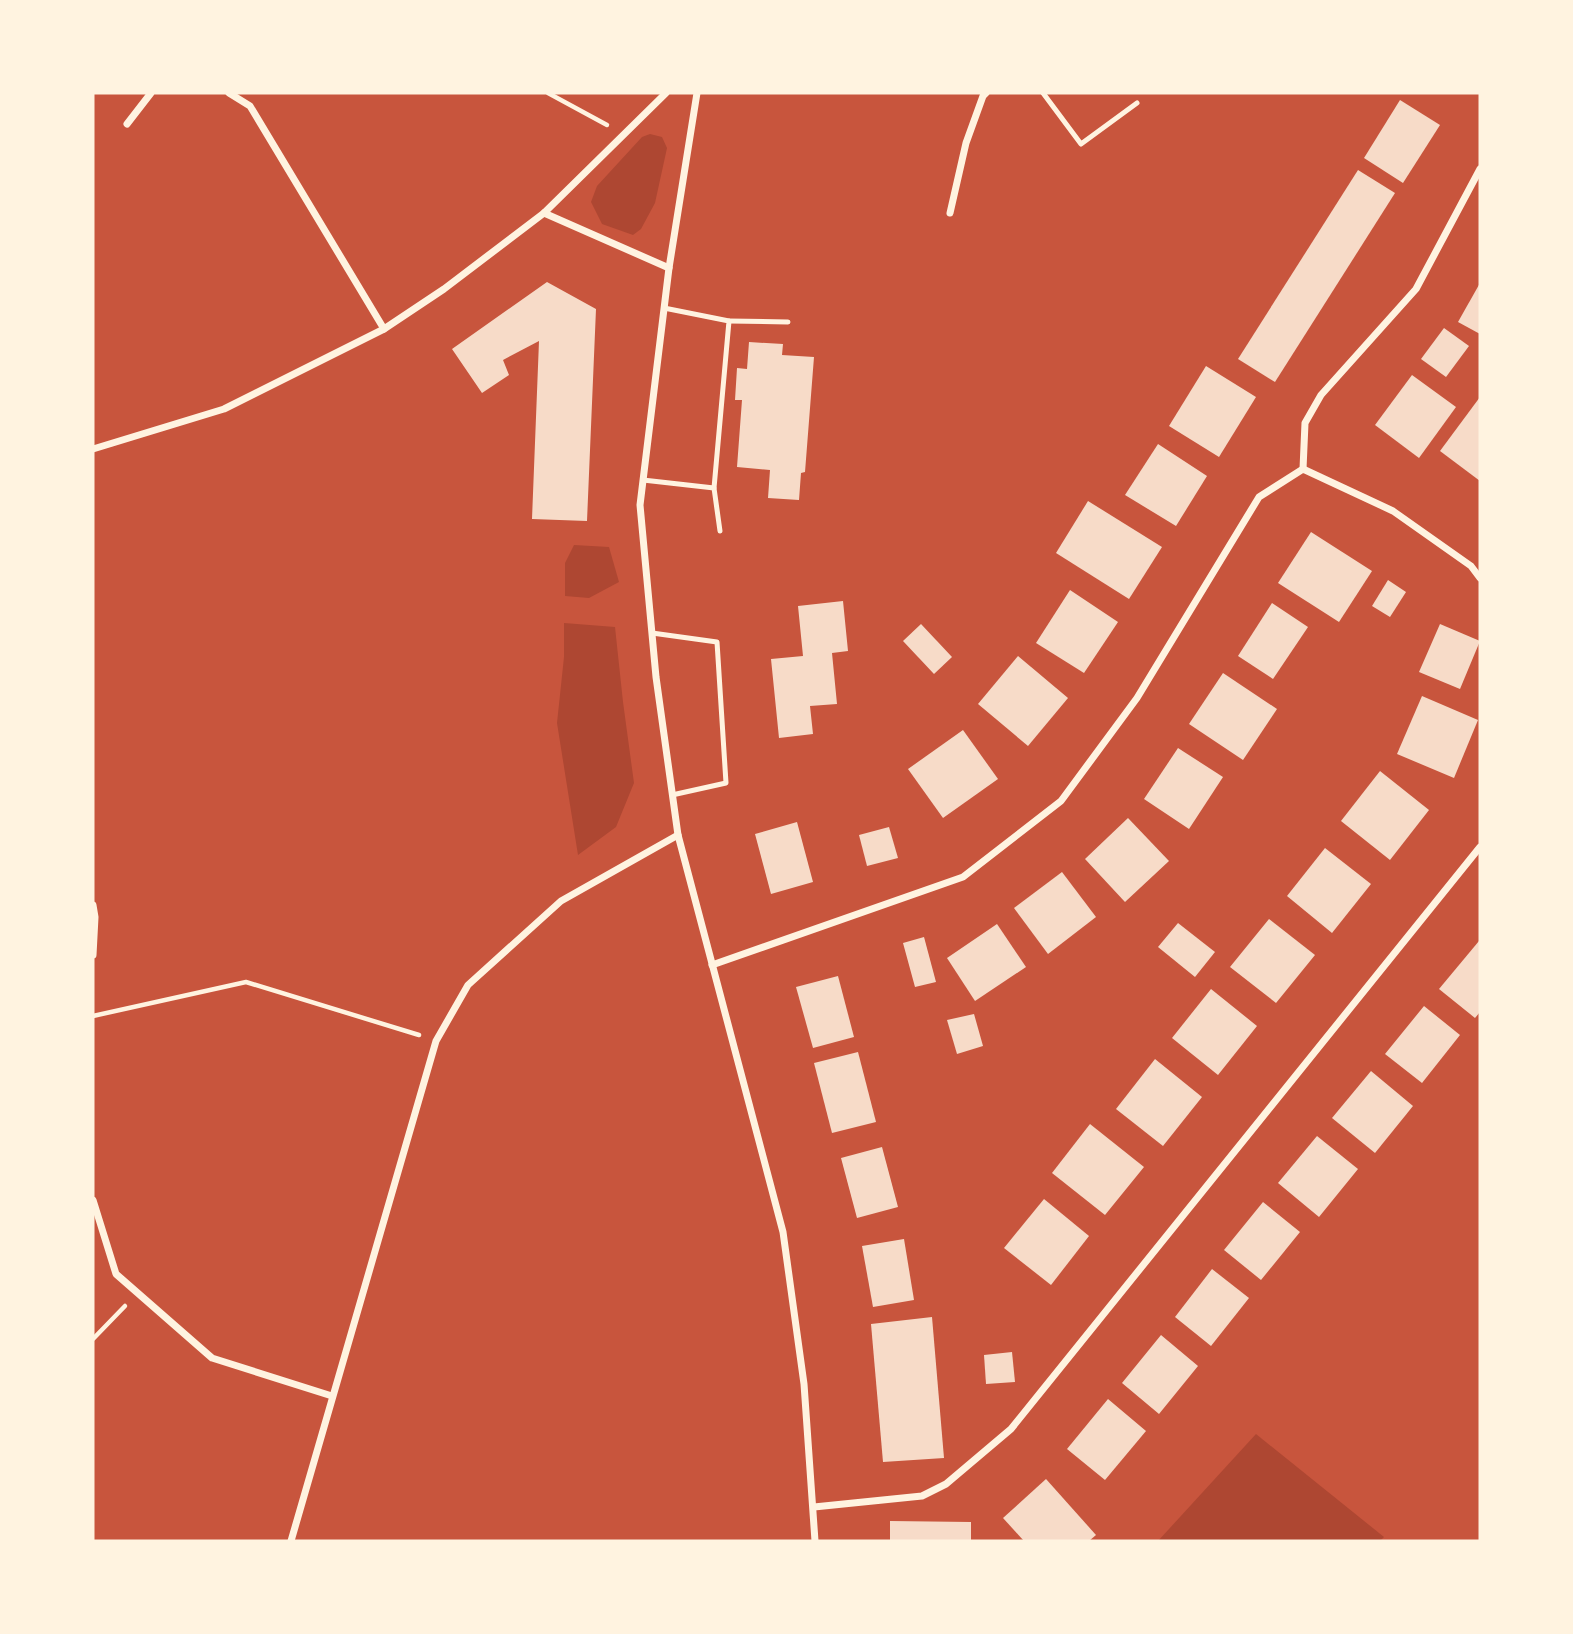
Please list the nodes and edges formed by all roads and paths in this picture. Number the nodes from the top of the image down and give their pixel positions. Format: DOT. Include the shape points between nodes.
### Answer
graph roads {
  1 [pos="151,93"];
  2 [pos="229,93"];
  3 [pos="548,93"];
  4 [pos="666,93"];
  5 [pos="698,93"];
  6 [pos="986,93"];
  7 [pos="1043,93"];
  8 [pos="1137,103"];
  9 [pos="127,124"];
  10 [pos="623,134"];
  11 [pos="1480,169"];
  12 [pos="544,213"];
  13 [pos="950,213"];
  14 [pos="669,268"];
  15 [pos="664,308"];
  16 [pos="729,321"];
  17 [pos="788,323"];
  18 [pos="384,329"];
  19 [pos="93,449"];
  20 [pos="1303,469"];
  21 [pos="643,480"];
  22 [pos="714,488"];
  23 [pos="720,531"];
  24 [pos="1480,578"];
  25 [pos="652,632"];
  26 [pos="672,795"];
  27 [pos="678,835"];
  28 [pos="1480,847"];
  29 [pos="93,905"];
  30 [pos="93,956"];
  31 [pos="712,965"];
  32 [pos="93,1016"];
  33 [pos="436,1041"];
  34 [pos="93,1200"];
  35 [pos="137,1292"];
  36 [pos="93,1339"];
  37 [pos="332,1396"];
  38 [pos="814,1507"];
  39 [pos="291,1541"];
  40 [pos="815,1541"];
  1 -- 9 [label="street"];
  2 -- 18 [label="street" via="250,106"];
  3 -- 10 [label="path"];
  4 -- 10 [label="street"];
  5 -- 14 [label="street"];
  6 -- 13 [label="street" via="966,143"];
  7 -- 8 [label="lane" via="1081,144"];
  10 -- 12 [label="street"];
  11 -- 20 [label="street" via="1416,289 1321,395 1305,423"];
  12 -- 14 [label="street"];
  12 -- 18 [label="street"];
  14 -- 15 [label="street"];
  15 -- 16 [label="lane"];
  15 -- 21 [label="street"];
  16 -- 17 [label="lane"];
  16 -- 22 [label="lane"];
  18 -- 19 [label="street" via="224,409"];
  20 -- 24 [label="street" via="1393,510 1471,566"];
  20 -- 31 [label="street" via="1259,496 1137,698 1061,801 963,877"];
  21 -- 22 [label="lane"];
  21 -- 25 [label="street" via="640,505"];
  22 -- 23 [label="lane"];
  25 -- 26 [label="street"];
  25 -- 26 [label="lane" via="717,642 726,783"];
  26 -- 27 [label="street"];
  27 -- 31 [label="street"];
  27 -- 33 [label="street" via="561,901 468,985"];
  28 -- 38 [label="street" via="1011,1429 946,1484 922,1496"];
  29 -- 30 [label="street"];
  31 -- 38 [label="street" via="783,1232 804,1384"];
  32 -- 33 [label="path" via="246,982"];
  33 -- 37 [label="street"];
  34 -- 35 [label="street" via="117,1274"];
  35 -- 36 [label="path"];
  35 -- 37 [label="street" via="212,1358"];
  37 -- 39 [label="street"];
  38 -- 40 [label="street"];
}
